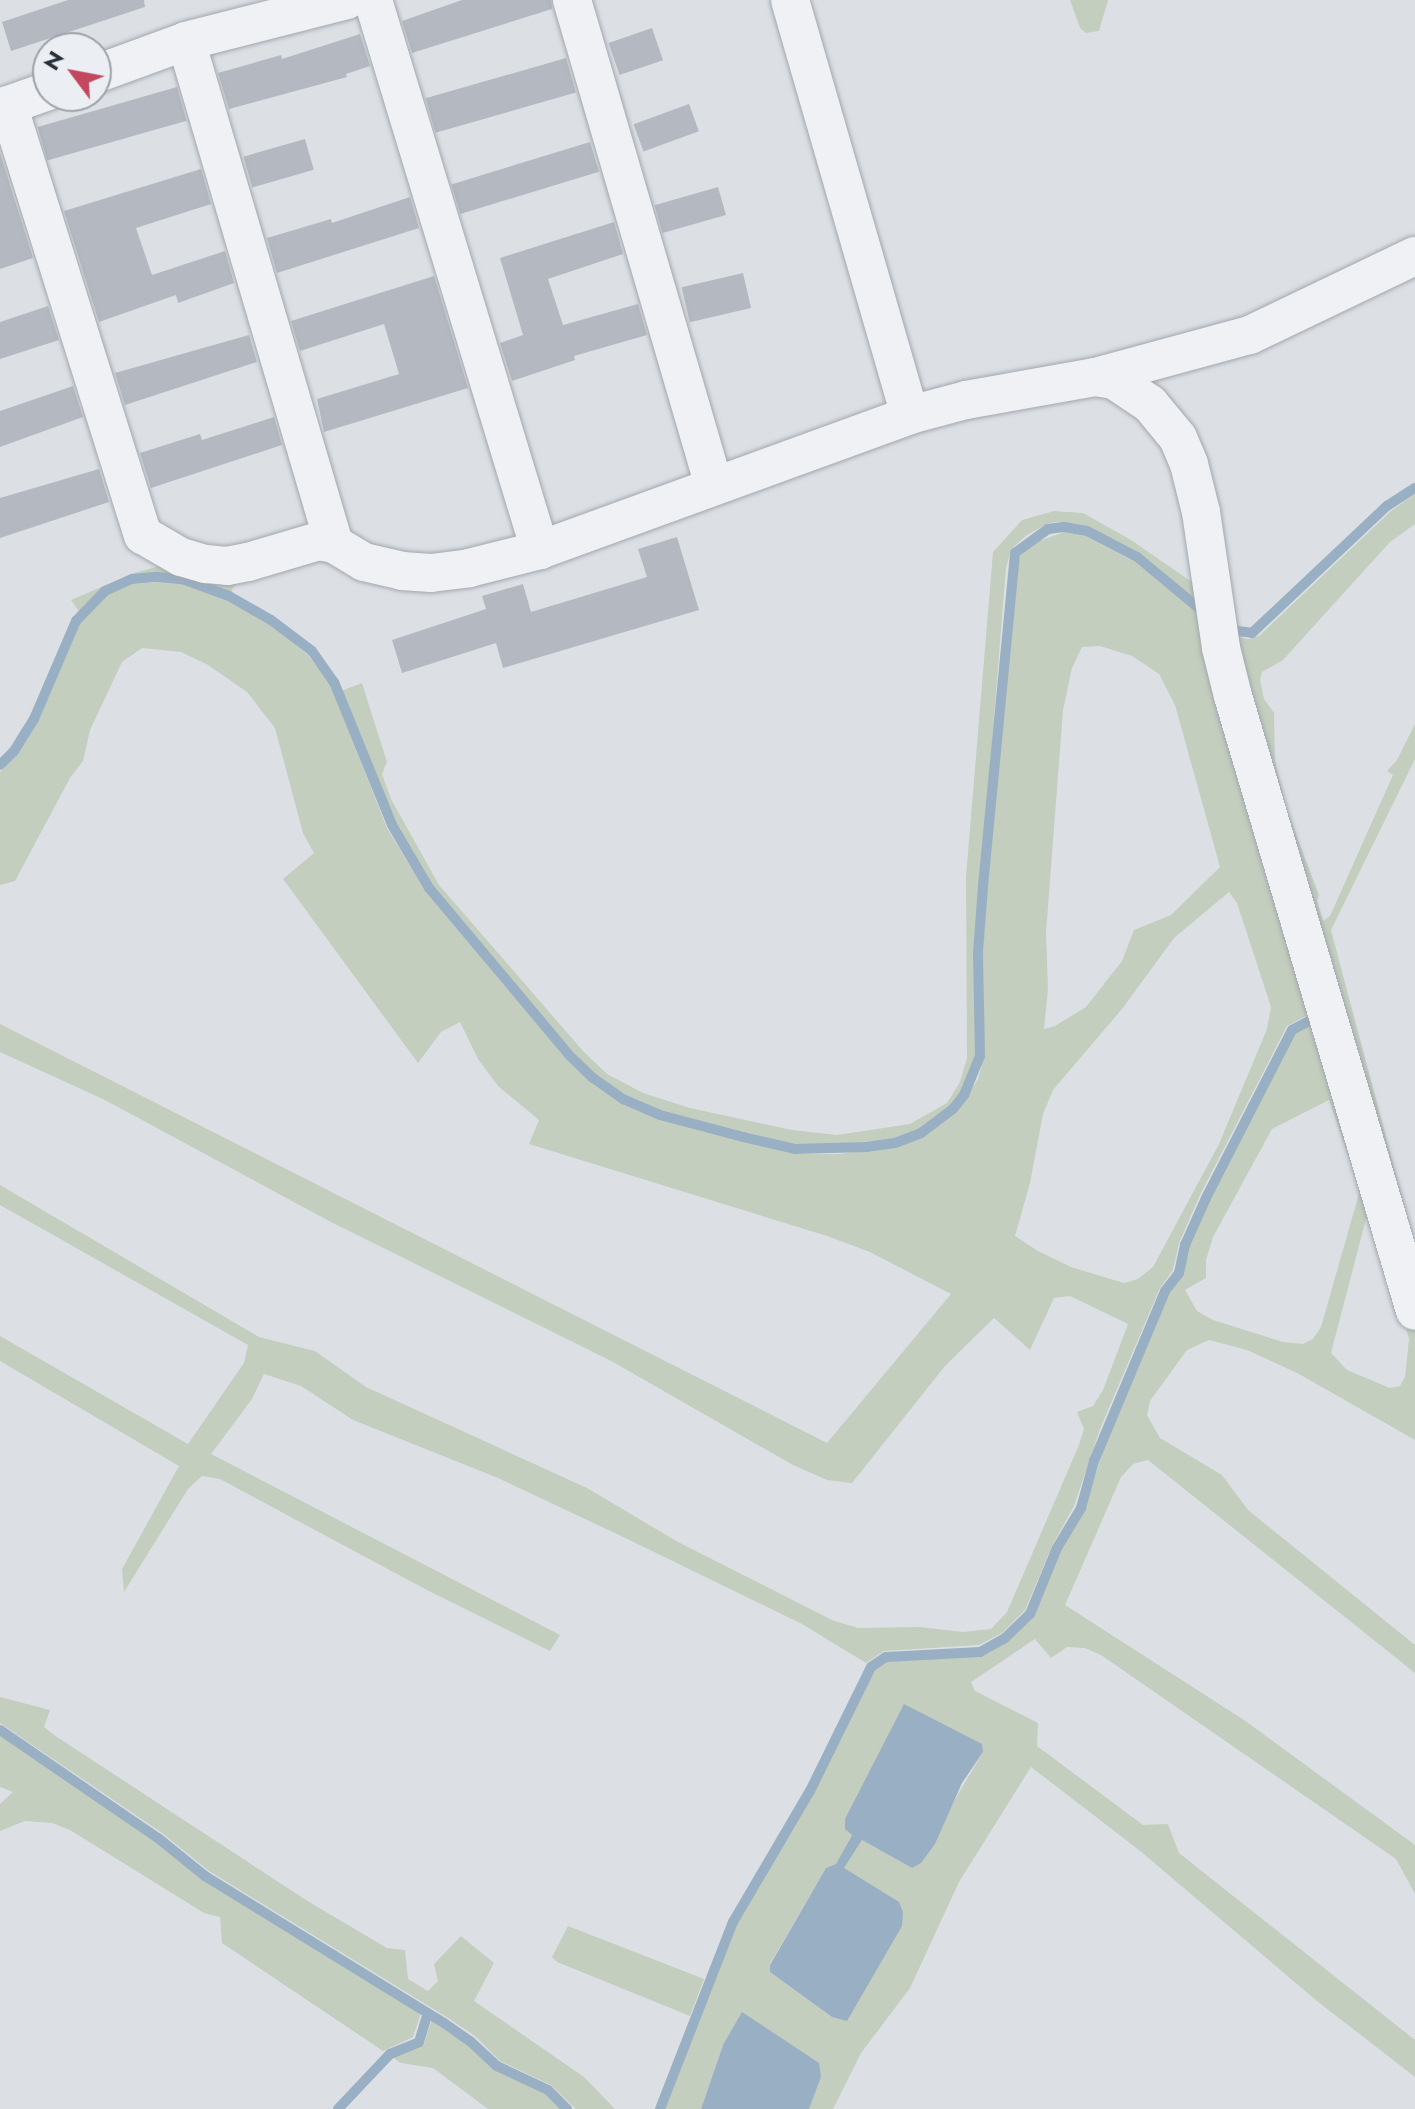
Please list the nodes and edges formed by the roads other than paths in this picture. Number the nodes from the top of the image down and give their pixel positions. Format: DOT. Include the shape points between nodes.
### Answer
graph roads {
  1 [pos="347,0"];
  2 [pos="373,0"];
  3 [pos="572,0"];
  4 [pos="790,0"];
  5 [pos="186,41"];
  6 [pos="112,68"];
  7 [pos="32,96"];
  8 [pos="4,106"];
  9 [pos="1415,256"];
  10 [pos="1095,377"];
  11 [pos="910,415"];
  12 [pos="714,486"];
  13 [pos="334,544"];
  14 [pos="540,550"];
  15 [pos="1415,1311"];
  1 -- 5 [label="street"];
  2 -- 14 [label="street"];
  3 -- 12 [label="street"];
  4 -- 11 [label="street"];
  5 -- 6 [label="street"];
  5 -- 13 [label="street"];
  7 -- 8 [label="street"];
  8 -- 13 [label="street" via="143,535 181,557 227,566 319,541"];
  9 -- 10 [label="street" via="1250,335"];
  10 -- 11 [label="street"];
  10 -- 15 [label="street" via="1114,380 1150,404 1178,438 1189,464 1230,684"];
  11 -- 12 [label="street"];
  12 -- 14 [label="street"];
  13 -- 14 [label="street" via="364,562 431,573"];
}
